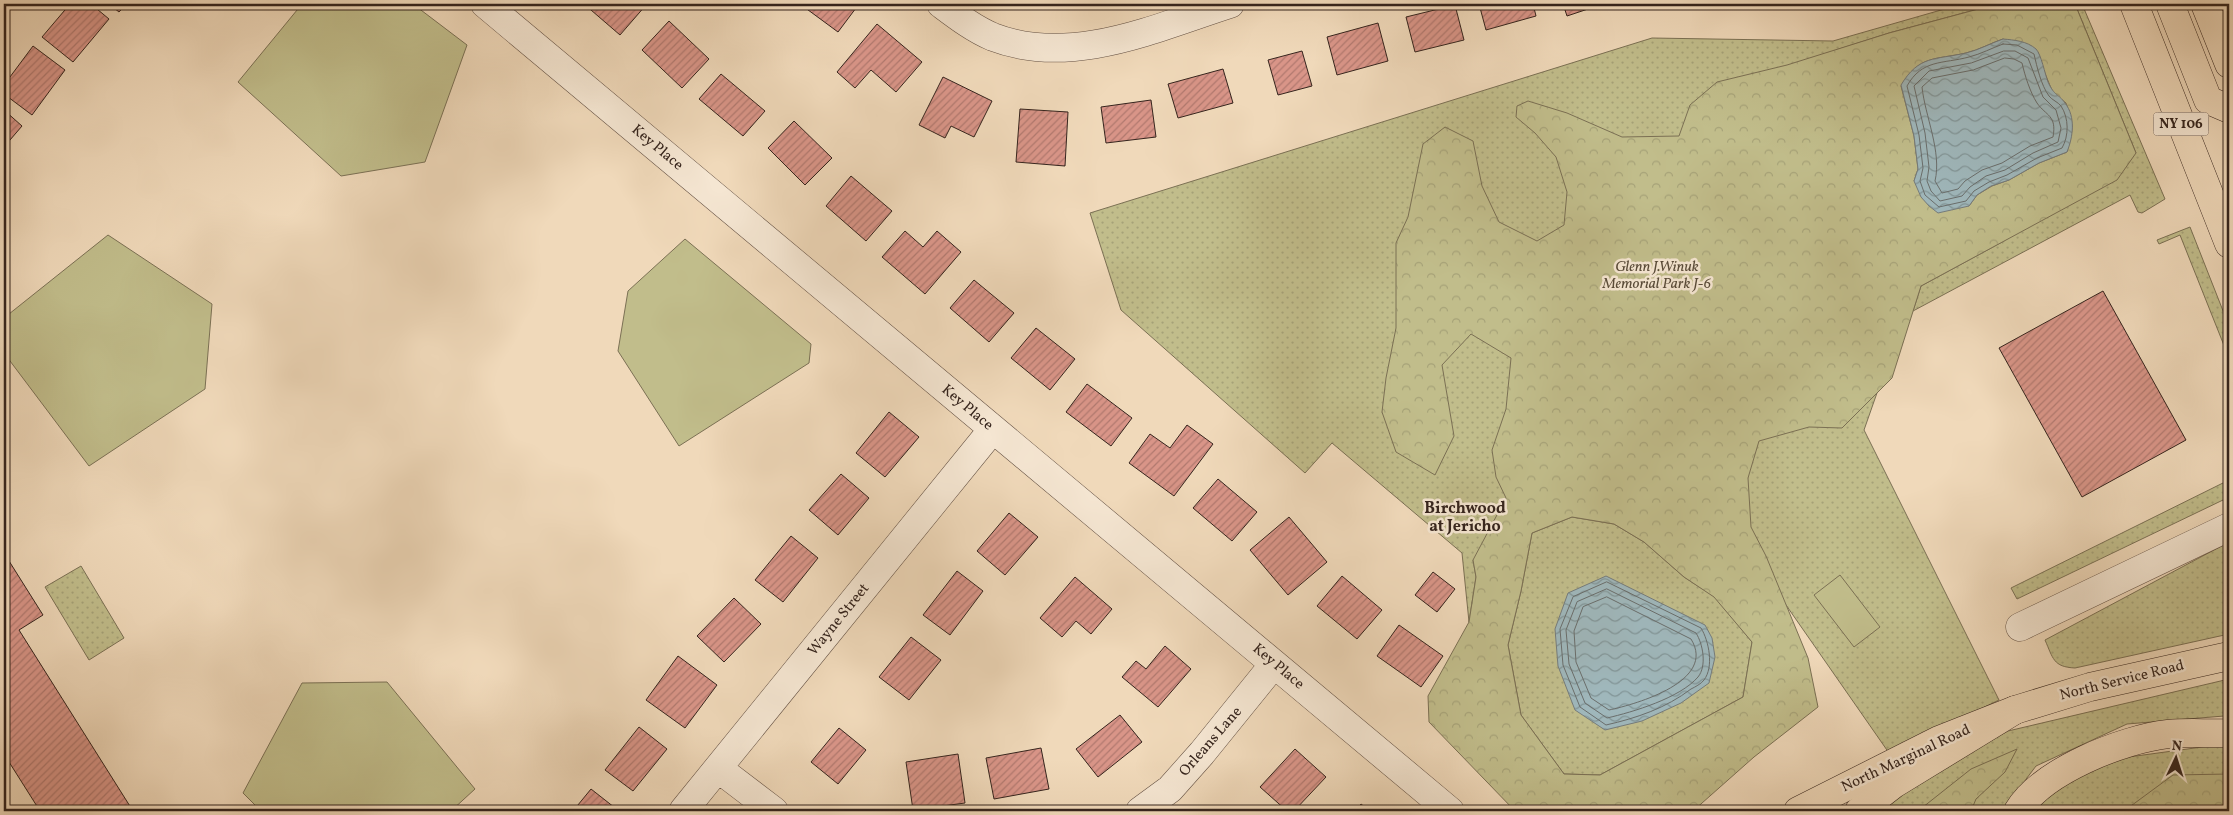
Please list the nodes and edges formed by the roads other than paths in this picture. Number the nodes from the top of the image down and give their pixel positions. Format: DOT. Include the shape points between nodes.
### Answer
graph roads {
  1 [pos="485,4"];
  2 [pos="941,4"];
  3 [pos="1230,4"];
  4 [pos="2134,4"];
  5 [pos="2170,4"];
  6 [pos="2205,4"];
  7 [pos="2229,64"];
  8 [pos="2229,109"];
  9 [pos="2229,244"];
  10 [pos="993,429"];
  11 [pos="2229,526"];
  12 [pos="2020,627"];
  13 [pos="2229,656"];
  14 [pos="1274,664"];
  15 [pos="2015,710"];
  16 [pos="2229,733"];
  17 [pos="719,768"];
  18 [pos="683,811"];
  19 [pos="774,811"];
  20 [pos="1140,811"];
  21 [pos="1450,811"];
  22 [pos="1798,811"];
  23 [pos="1859,811"];
  24 [pos="2018,811"];
  1 -- 10 [label="street, Key Place"];
  2 -- 3 [label="street" via="992,36 1032,48 1074,48 1130,35"];
  4 -- 9 [label="main road, NY 106"];
  5 -- 8 [label="main road" via="2208,100"];
  6 -- 7 [label="main road"];
  10 -- 14 [label="street, Key Place"];
  10 -- 17 [label="street, Wayne Street"];
  11 -- 12 [label="street"];
  13 -- 15 [label="main road, North Service Road" via="2090,687"];
  14 -- 20 [label="street, Orleans Lane" via="1170,789"];
  14 -- 21 [label="street, Key Place"];
  15 -- 22 [label="main road, North Marginal Road" via="1940,740"];
  15 -- 23 [label="main road" via="1894,784"];
  16 -- 24 [label="main road" via="2167,734 2108,749 2049,780"];
  17 -- 18 [label="street, Wayne Street"];
  17 -- 19 [label="street"];
}
